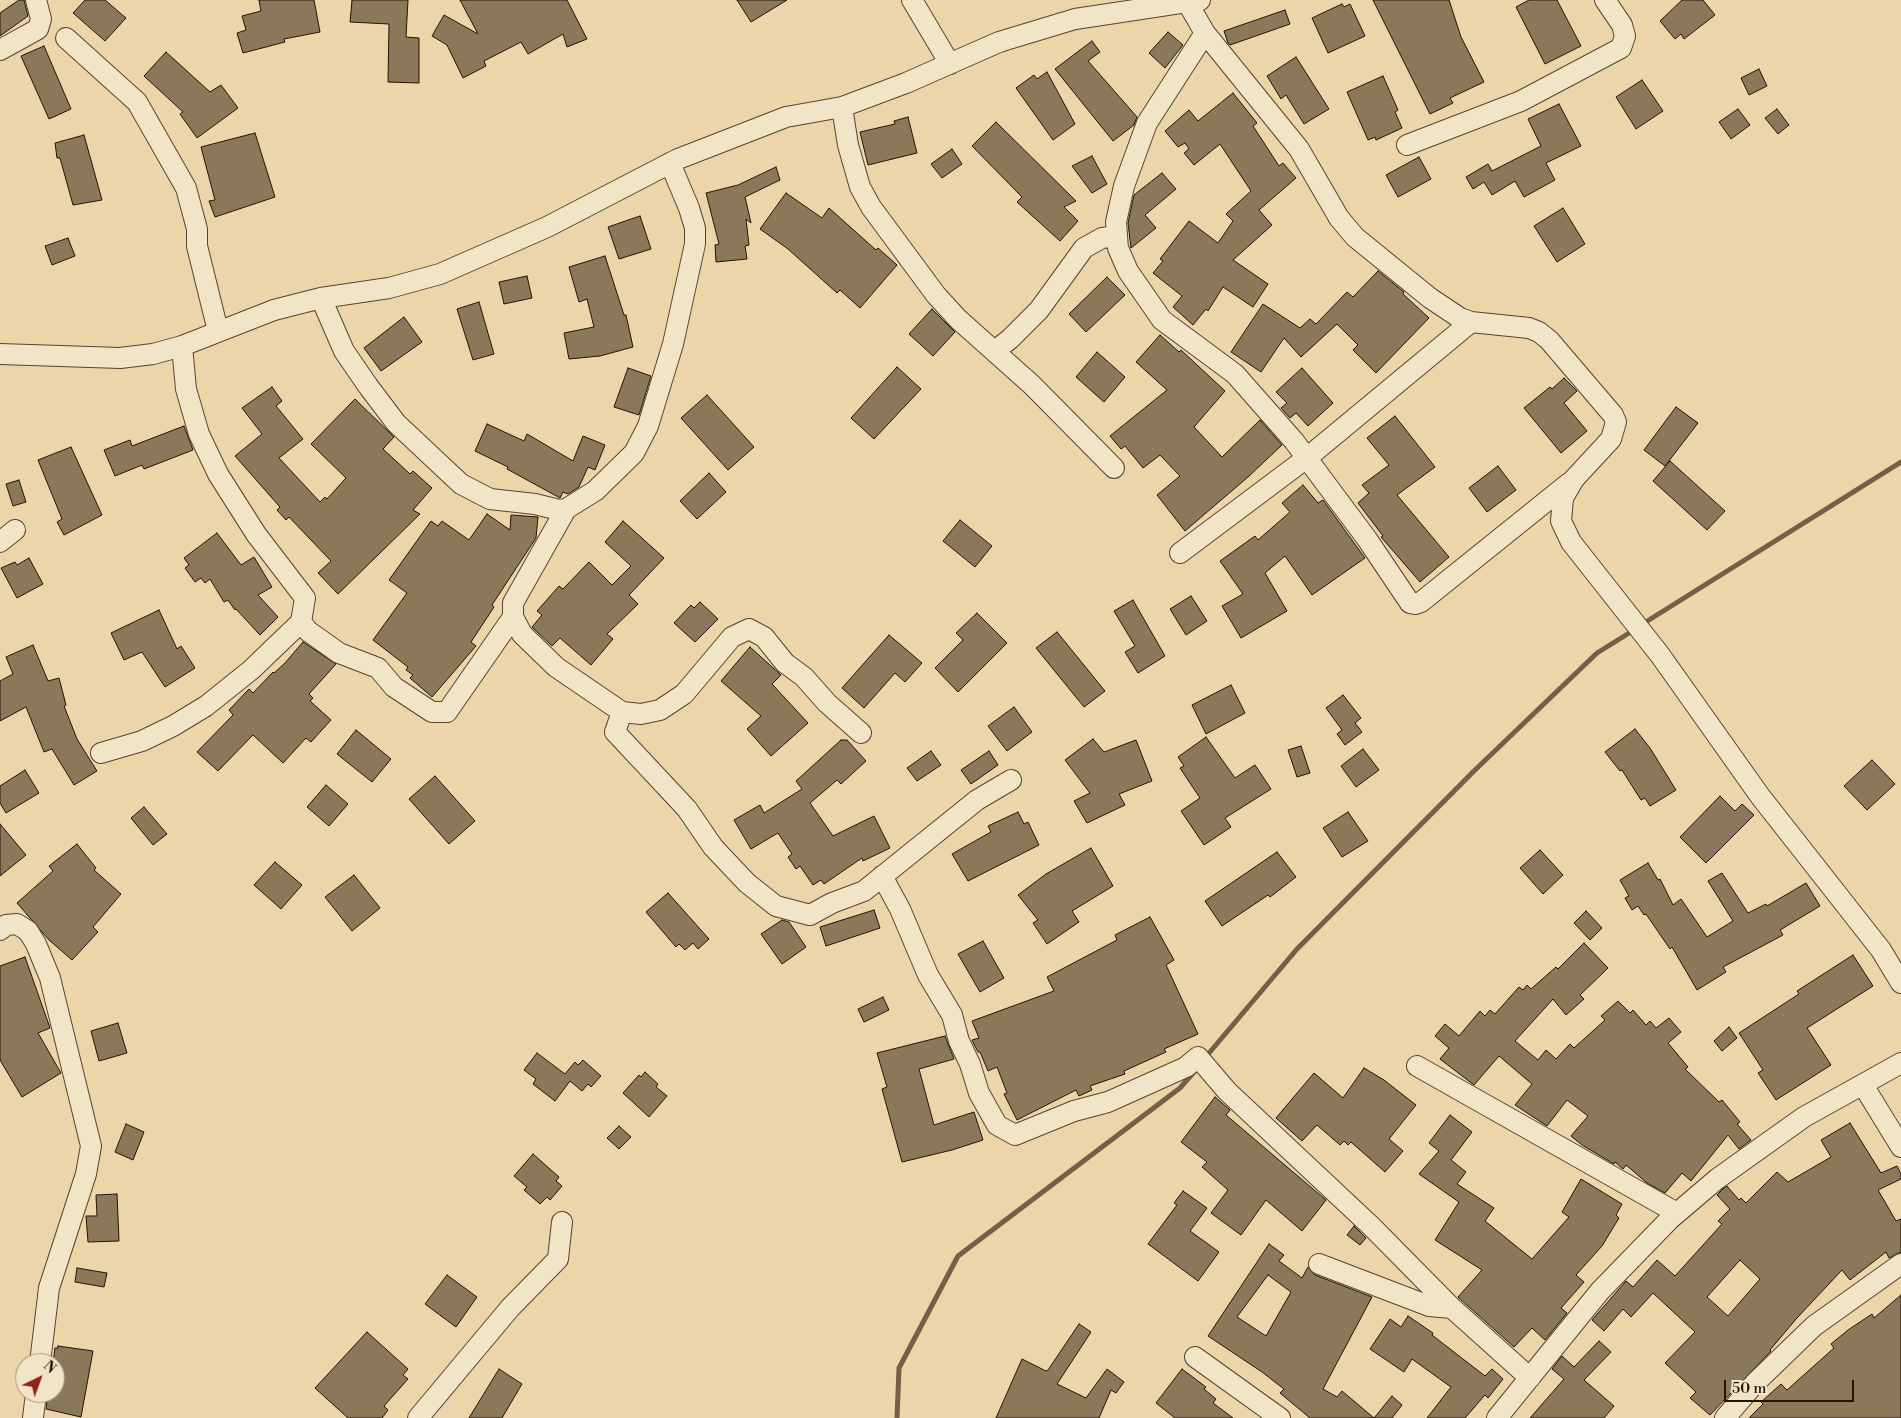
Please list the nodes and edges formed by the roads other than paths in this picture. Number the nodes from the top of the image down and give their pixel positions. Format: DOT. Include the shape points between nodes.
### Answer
graph roads {
  1 [pos="36,0"];
  2 [pos="912,0"];
  3 [pos="1076,0"];
  4 [pos="1605,0"];
  5 [pos="1194,1"];
  6 [pos="1087,17"];
  7 [pos="1205,33"];
  8 [pos="66,38"];
  9 [pos="0,50"];
  10 [pos="950,64"];
  11 [pos="842,107"];
  12 [pos="1407,145"];
  13 [pos="670,163"];
  14 [pos="1117,236"];
  15 [pos="322,298"];
  16 [pos="1471,322"];
  17 [pos="218,331"];
  18 [pos="182,346"];
  19 [pos="996,350"];
  20 [pos="0,354"];
  21 [pos="1308,457"];
  22 [pos="1114,468"];
  23 [pos="1574,479"];
  24 [pos="566,510"];
  25 [pos="1180,553"];
  26 [pos="513,617"];
  27 [pos="301,622"];
  28 [pos="622,712"];
  29 [pos="860,733"];
  30 [pos="101,753"];
  31 [pos="1010,780"];
  32 [pos="882,876"];
  33 [pos="0,930"];
  34 [pos="1901,983"];
  35 [pos="1901,1063"];
  36 [pos="1417,1066"];
  37 [pos="1863,1086"];
  38 [pos="1901,1147"];
  39 [pos="1677,1213"];
  40 [pos="562,1222"];
  41 [pos="1319,1264"];
  42 [pos="1901,1264"];
  43 [pos="1452,1308"];
  44 [pos="41,1353"];
  45 [pos="1194,1356"];
  46 [pos="1530,1378"];
  47 [pos="35,1403"];
  48 [pos="33,1418"];
  49 [pos="418,1418"];
  50 [pos="1280,1418"];
  51 [pos="1497,1418"];
  52 [pos="1726,1418"];
  1 -- 9 [label="street" via="41,19 38,29"];
  2 -- 10 [label="street"];
  3 -- 6 [label="street"];
  4 -- 12 [label="street" via="1622,25 1625,36 1621,48 1521,101"];
  5 -- 6 [label="street"];
  5 -- 7 [label="street"];
  6 -- 10 [label="street" via="999,42"];
  7 -- 14 [label="street" via="1147,123 1124,186 1116,222"];
  7 -- 16 [label="street" via="1299,149 1346,228 1430,298"];
  8 -- 17 [label="street" via="137,102 186,188"];
  10 -- 11 [label="street"];
  11 -- 13 [label="street" via="786,117"];
  11 -- 19 [label="street" via="854,166 871,207 936,295 958,319"];
  13 -- 15 [label="street" via="547,227 440,274 389,288"];
  13 -- 24 [label="street" via="695,228 690,276 673,344 648,426 634,453 595,491"];
  14 -- 19 [label="street" via="1102,238 1084,248 1039,310"];
  14 -- 21 [label="street" via="1118,248 1128,271 1162,320 1235,374"];
  15 -- 17 [label="street" via="274,310"];
  15 -- 24 [label="street" via="344,351 368,386 396,423 461,484 490,499"];
  16 -- 21 [label="street"];
  16 -- 23 [label="street" via="1539,332 1613,415 1616,422 1611,439"];
  17 -- 18 [label="street"];
  18 -- 20 [label="street" via="120,358"];
  18 -- 27 [label="street" via="186,389 199,434 218,474 256,534 306,598"];
  19 -- 22 [label="street"];
  21 -- 23 [label="street" via="1410,603 1415,604"];
  21 -- 25 [label="street"];
  23 -- 34 [label="street" via="1563,498 1561,521 1571,542 1660,655 1760,796 1881,950"];
  24 -- 26 [label="street" via="513,603"];
  26 -- 27 [label="street" via="447,712 432,712 406,696 378,668 333,649"];
  26 -- 28 [label="street" via="522,634 556,667"];
  27 -- 30 [label="street" via="206,706 142,741"];
  28 -- 29 [label="street" via="640,714 660,710 684,694 732,637 749,629 764,637 786,663"];
  28 -- 32 [label="street" via="615,732 687,809 713,847 747,883 776,906 810,915 864,891"];
  31 -- 32 [label="street" via="978,800"];
  32 -- 43 [label="street" via="928,975 952,1015 979,1093 997,1125 1015,1135 1108,1102 1186,1067 1198,1058 1227,1091 1371,1226"];
  33 -- 44 [label="street" via="6,925 17,924 28,931 36,944 50,978 91,1146 86,1174 49,1288"];
  35 -- 37 [label="street"];
  36 -- 39 [label="street"];
  37 -- 38 [label="street"];
  37 -- 39 [label="street" via="1804,1117 1717,1179"];
  39 -- 46 [label="street" via="1600,1291"];
  40 -- 49 [label="street" via="558,1259 510,1308"];
  41 -- 43 [label="street" via="1429,1306"];
  42 -- 52 [label="street" via="1807,1332 1755,1383"];
  43 -- 46 [label="street"];
  45 -- 50 [label="street"];
  46 -- 51 [label="street"];
  47 -- 48 [label="street"];
}
